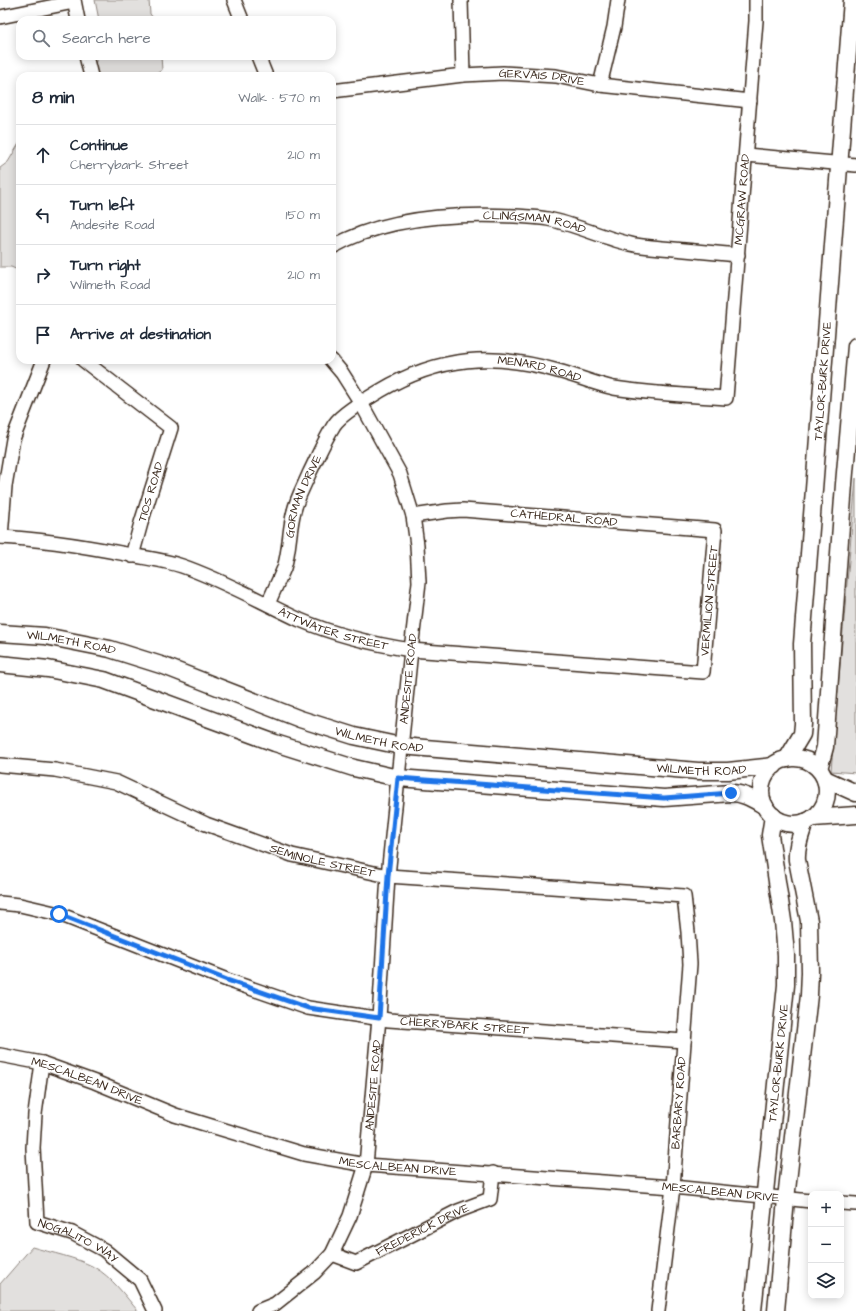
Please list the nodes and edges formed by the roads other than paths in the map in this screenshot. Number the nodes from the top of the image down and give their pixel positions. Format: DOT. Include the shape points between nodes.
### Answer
graph roads {
  1 [pos="234,0"];
  2 [pos="462,0"];
  3 [pos="618,0"];
  4 [pos="756,0"];
  5 [pos="852,0"];
  6 [pos="74,1"];
  7 [pos="77,16"];
  8 [pos="240,16"];
  9 [pos="0,17"];
  10 [pos="87,60"];
  11 [pos="260,60"];
  12 [pos="90,72"];
  13 [pos="264,72"];
  14 [pos="463,75"];
  15 [pos="600,85"];
  16 [pos="336,91"];
  17 [pos="750,101"];
  18 [pos="746,156"];
  19 [pos="840,164"];
  20 [pos="856,165"];
  21 [pos="336,244"];
  22 [pos="738,255"];
  23 [pos="856,346"];
  24 [pos="42,364"];
  25 [pos="88,364"];
  26 [pos="334,364"];
  27 [pos="726,398"];
  28 [pos="361,403"];
  29 [pos="412,516"];
  30 [pos="715,530"];
  31 [pos="1,537"];
  32 [pos="132,556"];
  33 [pos="268,604"];
  34 [pos="0,633"];
  35 [pos="411,650"];
  36 [pos="0,664"];
  37 [pos="703,672"];
  38 [pos="402,746"];
  39 [pos="780,762"];
  40 [pos="0,765"];
  41 [pos="822,774"];
  42 [pos="398,778"];
  43 [pos="856,793"];
  44 [pos="769,811"];
  45 [pos="856,816"];
  46 [pos="809,820"];
  47 [pos="388,876"];
  48 [pos="684,896"];
  49 [pos="0,903"];
  50 [pos="379,1018"];
  51 [pos="684,1041"];
  52 [pos="0,1055"];
  53 [pos="42,1063"];
  54 [pos="366,1164"];
  55 [pos="493,1173"];
  56 [pos="672,1187"];
  57 [pos="765,1197"];
  58 [pos="786,1199"];
  59 [pos="808,1201"];
  60 [pos="844,1203"];
  61 [pos="856,1204"];
  62 [pos="332,1254"];
  63 [pos="155,1311"];
  64 [pos="258,1311"];
  65 [pos="658,1311"];
  66 [pos="753,1311"];
  67 [pos="776,1311"];
  1 -- 8 [label="street"];
  2 -- 14 [label="street"];
  3 -- 15 [label="street"];
  4 -- 17 [label="street, MCGRAW ROAD"];
  5 -- 19 [label="street, TAYLOR-BURK DRIVE"];
  6 -- 7 [label="street"];
  6 -- 9 [label="street"];
  10 -- 12 [label="street"];
  11 -- 13 [label="street"];
  14 -- 15 [label="street, GERVAIS DRIVE" via="503,73 556,76"];
  14 -- 16 [label="street, GERVAIS DRIVE"];
  15 -- 17 [label="street, GERVAIS DRIVE"];
  17 -- 18 [label="street, MCGRAW ROAD"];
  18 -- 19 [label="street"];
  18 -- 22 [label="street, MCGRAW ROAD"];
  19 -- 20 [label="street"];
  19 -- 39 [label="street, TAYLOR-BURK DRIVE" via="802,644 802,734"];
  21 -- 22 [label="street, CLINGSMAN ROAD" via="363,232 403,222 439,217 495,215 546,218 636,245"];
  22 -- 27 [label="street, MCGRAW ROAD"];
  23 -- 41 [label="street"];
  24 -- 31 [label="street" via="13,439 4,486"];
  25 -- 32 [label="street, TIOS ROAD" via="171,428"];
  26 -- 28 [label="street, ANDESITE ROAD"];
  27 -- 28 [label="street, MENARD ROAD" via="612,387 525,363 491,359 454,362 434,367 410,376"];
  28 -- 29 [label="street, ANDESITE ROAD" via="400,474"];
  28 -- 33 [label="street, GORMAN DRIVE" via="335,423 309,474 294,510 284,567"];
  29 -- 30 [label="street, CATHEDRAL ROAD" via="463,510"];
  29 -- 35 [label="street, ANDESITE ROAD" via="419,582"];
  30 -- 37 [label="street, VERMILION STREET"];
  31 -- 32 [label="street, ATTWATER STREET" via="40,539"];
  32 -- 33 [label="street, ATTWATER STREET" via="180,566 213,578"];
  33 -- 35 [label="street, ATTWATER STREET" via="300,620 329,630 381,645"];
  34 -- 38 [label="street, WILMETH ROAD" via="45,636 110,649 164,666 300,719 354,736"];
  35 -- 37 [label="street, ATTWATER STREET"];
  35 -- 38 [label="street, ANDESITE ROAD"];
  36 -- 42 [label="street, WILMETH ROAD" via="48,669 104,680 275,743 354,768"];
  38 -- 39 [label="street, WILMETH ROAD" via="698,771 728,771"];
  38 -- 42 [label="street, ANDESITE ROAD"];
  39 -- 41 [label="street" via="796,758 804,760"];
  39 -- 44 [label="street" via="767,772 763,780 762,794"];
  40 -- 47 [label="street, SEMINOLE STREET" via="56,770 116,782 206,824 292,855"];
  41 -- 43 [label="street"];
  41 -- 46 [label="street" via="827,789 826,800 821,810"];
  42 -- 44 [label="street, WILMETH ROAD" via="664,798 739,793"];
  42 -- 47 [label="street, ANDESITE ROAD"];
  44 -- 46 [label="street" via="788,823 797,824"];
  44 -- 57 [label="street, TAYLOR-BURK DRIVE" via="770,835 783,921 786,985"];
  45 -- 46 [label="street"];
  46 -- 58 [label="street, TAYLOR-BURK DRIVE" via="797,844 796,852 809,921 810,972"];
  47 -- 48 [label="street, SEMINOLE STREET"];
  47 -- 50 [label="street, ANDESITE ROAD"];
  48 -- 51 [label="street, BARBARY ROAD" via="690,964"];
  49 -- 50 [label="street, CHERRYBARK STREET" via="59,914 227,980 308,1008"];
  50 -- 51 [label="street, CHERRYBARK STREET"];
  50 -- 54 [label="street, ANDESITE ROAD"];
  51 -- 56 [label="street, BARBARY ROAD"];
  52 -- 53 [label="street, MESCALBEAN DRIVE"];
  53 -- 54 [label="street, MESCALBEAN DRIVE" via="174,1115 304,1154"];
  53 -- 63 [label="street, NOGALITO WAY" via="33,1148 37,1222 72,1233 104,1250 140,1280"];
  54 -- 55 [label="street, MESCALBEAN DRIVE"];
  54 -- 62 [label="street, ANDESITE ROAD" via="350,1216"];
  55 -- 56 [label="street, MESCALBEAN DRIVE"];
  55 -- 62 [label="street, FREDERICK DRIVE" via="490,1199 458,1211 356,1263"];
  56 -- 57 [label="street, MESCALBEAN DRIVE"];
  56 -- 65 [label="street, BARBARY ROAD"];
  57 -- 58 [label="street, MESCALBEAN DRIVE"];
  57 -- 66 [label="street, TAYLOR-BURK DRIVE"];
  58 -- 59 [label="street, MESCALBEAN DRIVE"];
  58 -- 67 [label="street, TAYLOR-BURK DRIVE"];
  60 -- 61 [label="street"];
  62 -- 64 [label="street, ANDESITE ROAD" via="314,1273 275,1304"];
}
